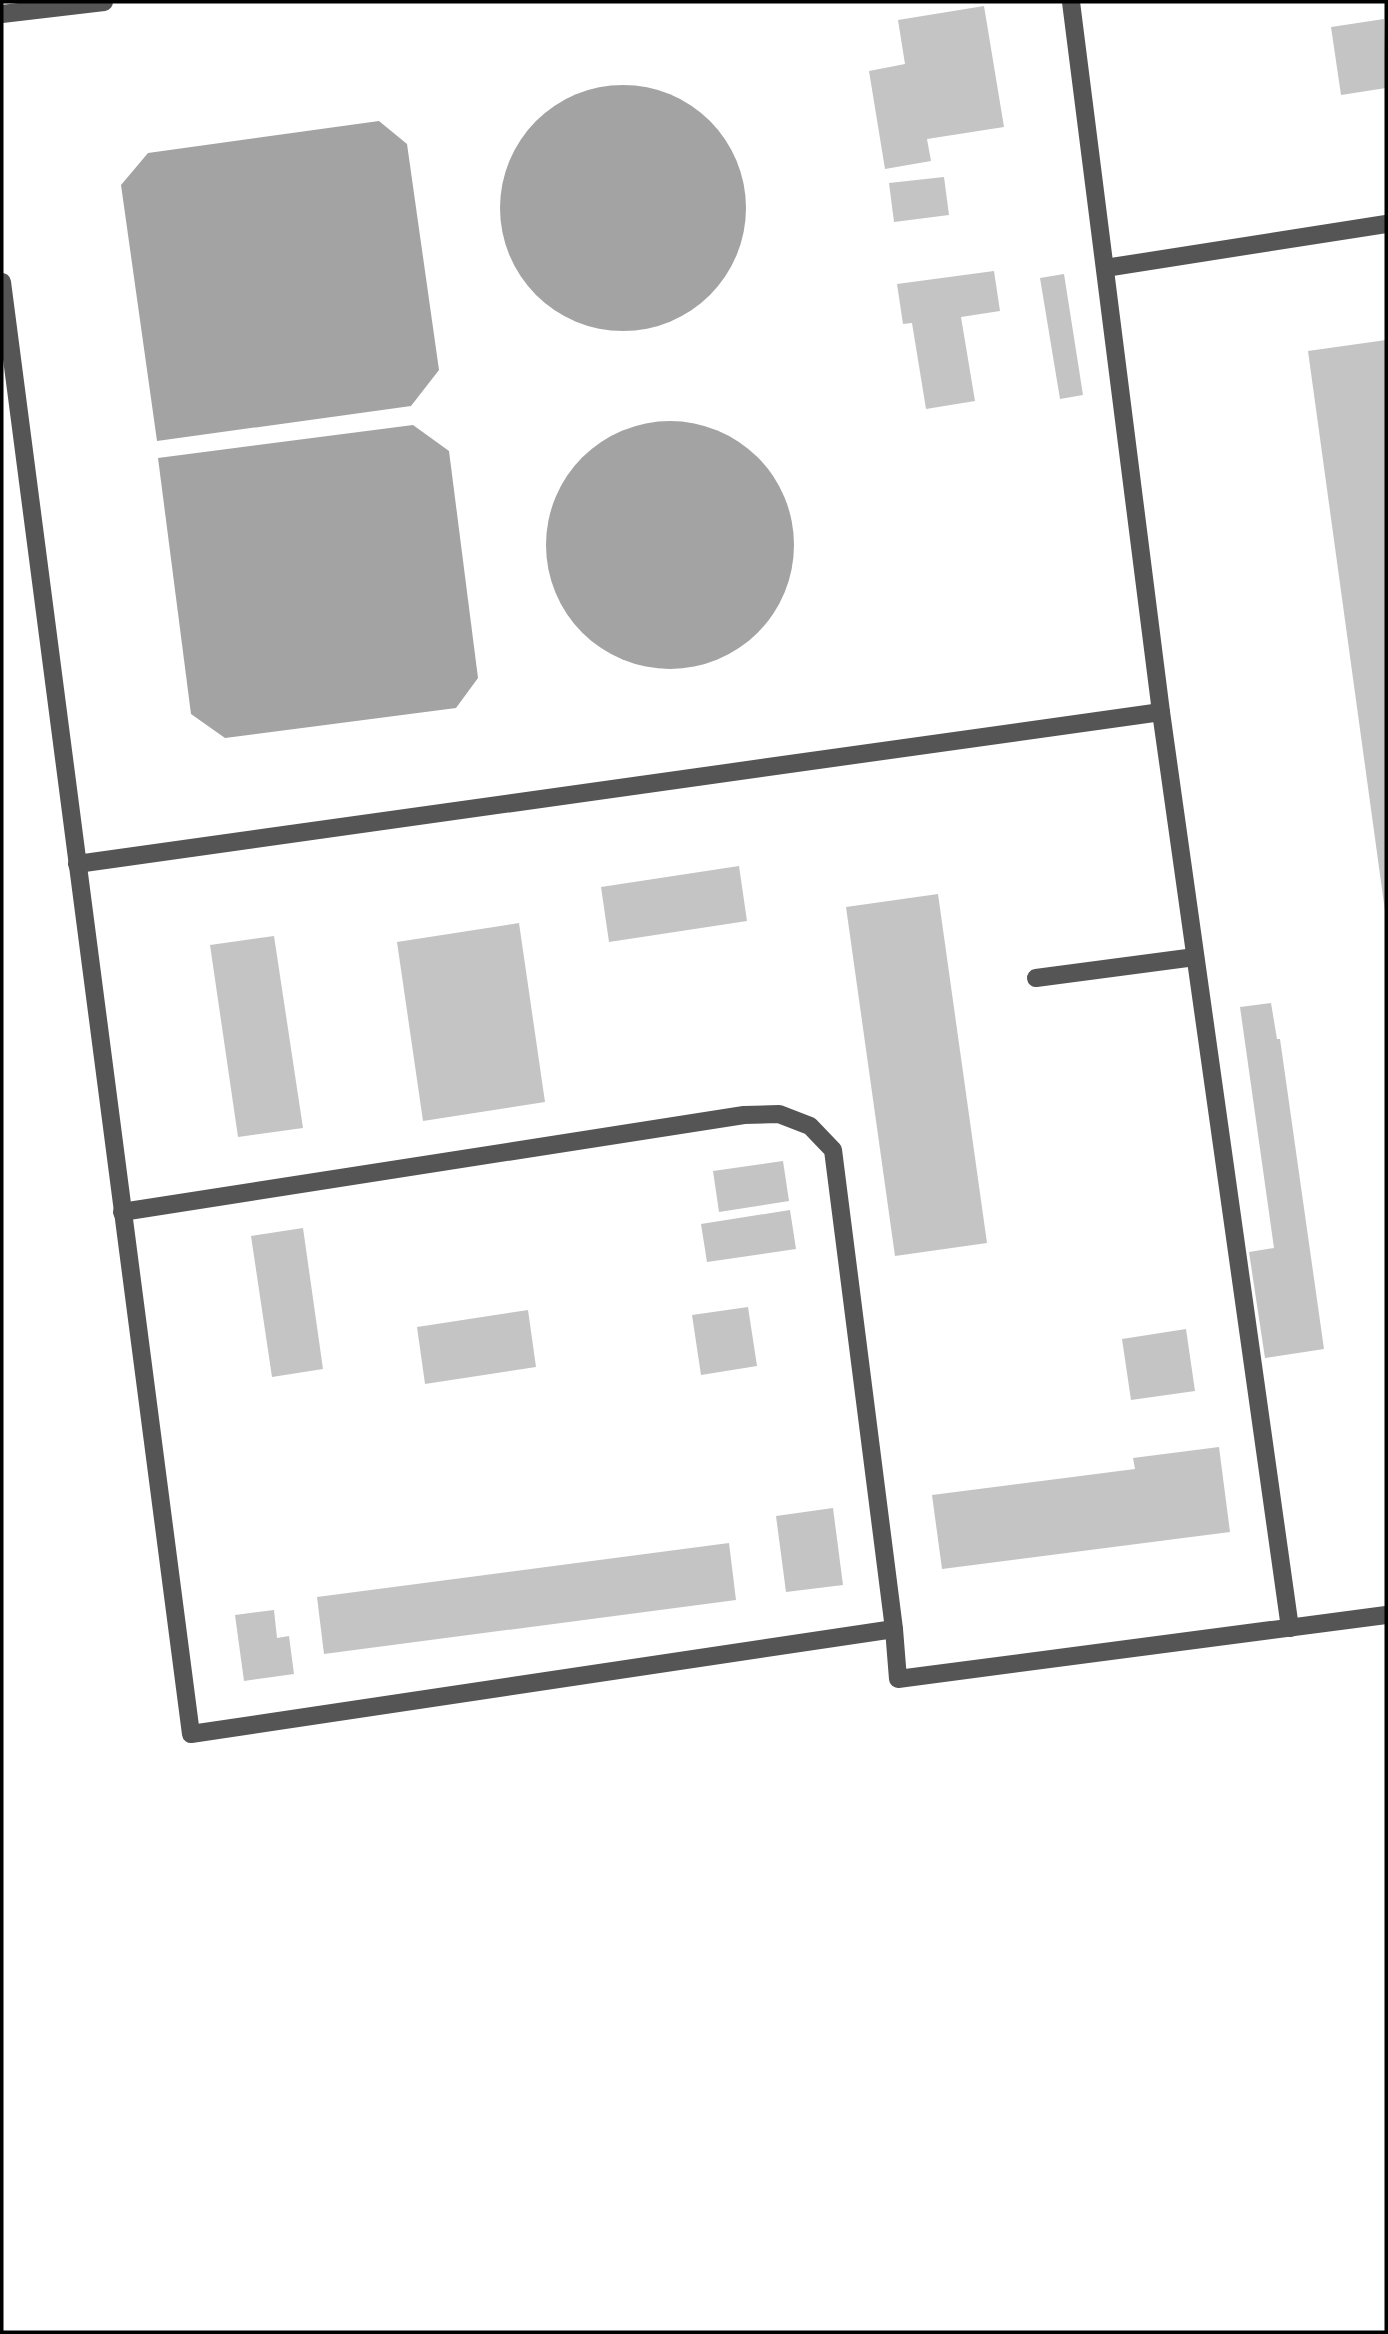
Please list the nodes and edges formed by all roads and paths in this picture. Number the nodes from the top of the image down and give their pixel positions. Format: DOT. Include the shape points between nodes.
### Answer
graph roads {
  1 [pos="104,2"];
  2 [pos="1071,2"];
  3 [pos="53,5"];
  4 [pos="2,14"];
  5 [pos="1386,224"];
  6 [pos="1105,268"];
  7 [pos="2,282"];
  8 [pos="1161,712"];
  9 [pos="77,864"];
  10 [pos="1195,957"];
  11 [pos="1036,978"];
  12 [pos="122,1212"];
  13 [pos="1386,1615"];
  14 [pos="1290,1628"];
  15 [pos="894,1629"];
  1 -- 3 [label="lane"];
  2 -- 6 [label="lane"];
  3 -- 4 [label="lane"];
  5 -- 6 [label="lane"];
  6 -- 8 [label="lane"];
  7 -- 9 [label="lane"];
  8 -- 9 [label="lane"];
  8 -- 10 [label="lane"];
  9 -- 12 [label="lane"];
  10 -- 11 [label="lane"];
  10 -- 14 [label="lane"];
  12 -- 15 [label="lane" via="744,1115 779,1114 810,1126 833,1150"];
  12 -- 15 [label="lane" via="191,1734"];
  13 -- 14 [label="lane"];
  14 -- 15 [label="lane" via="898,1679"];
}
